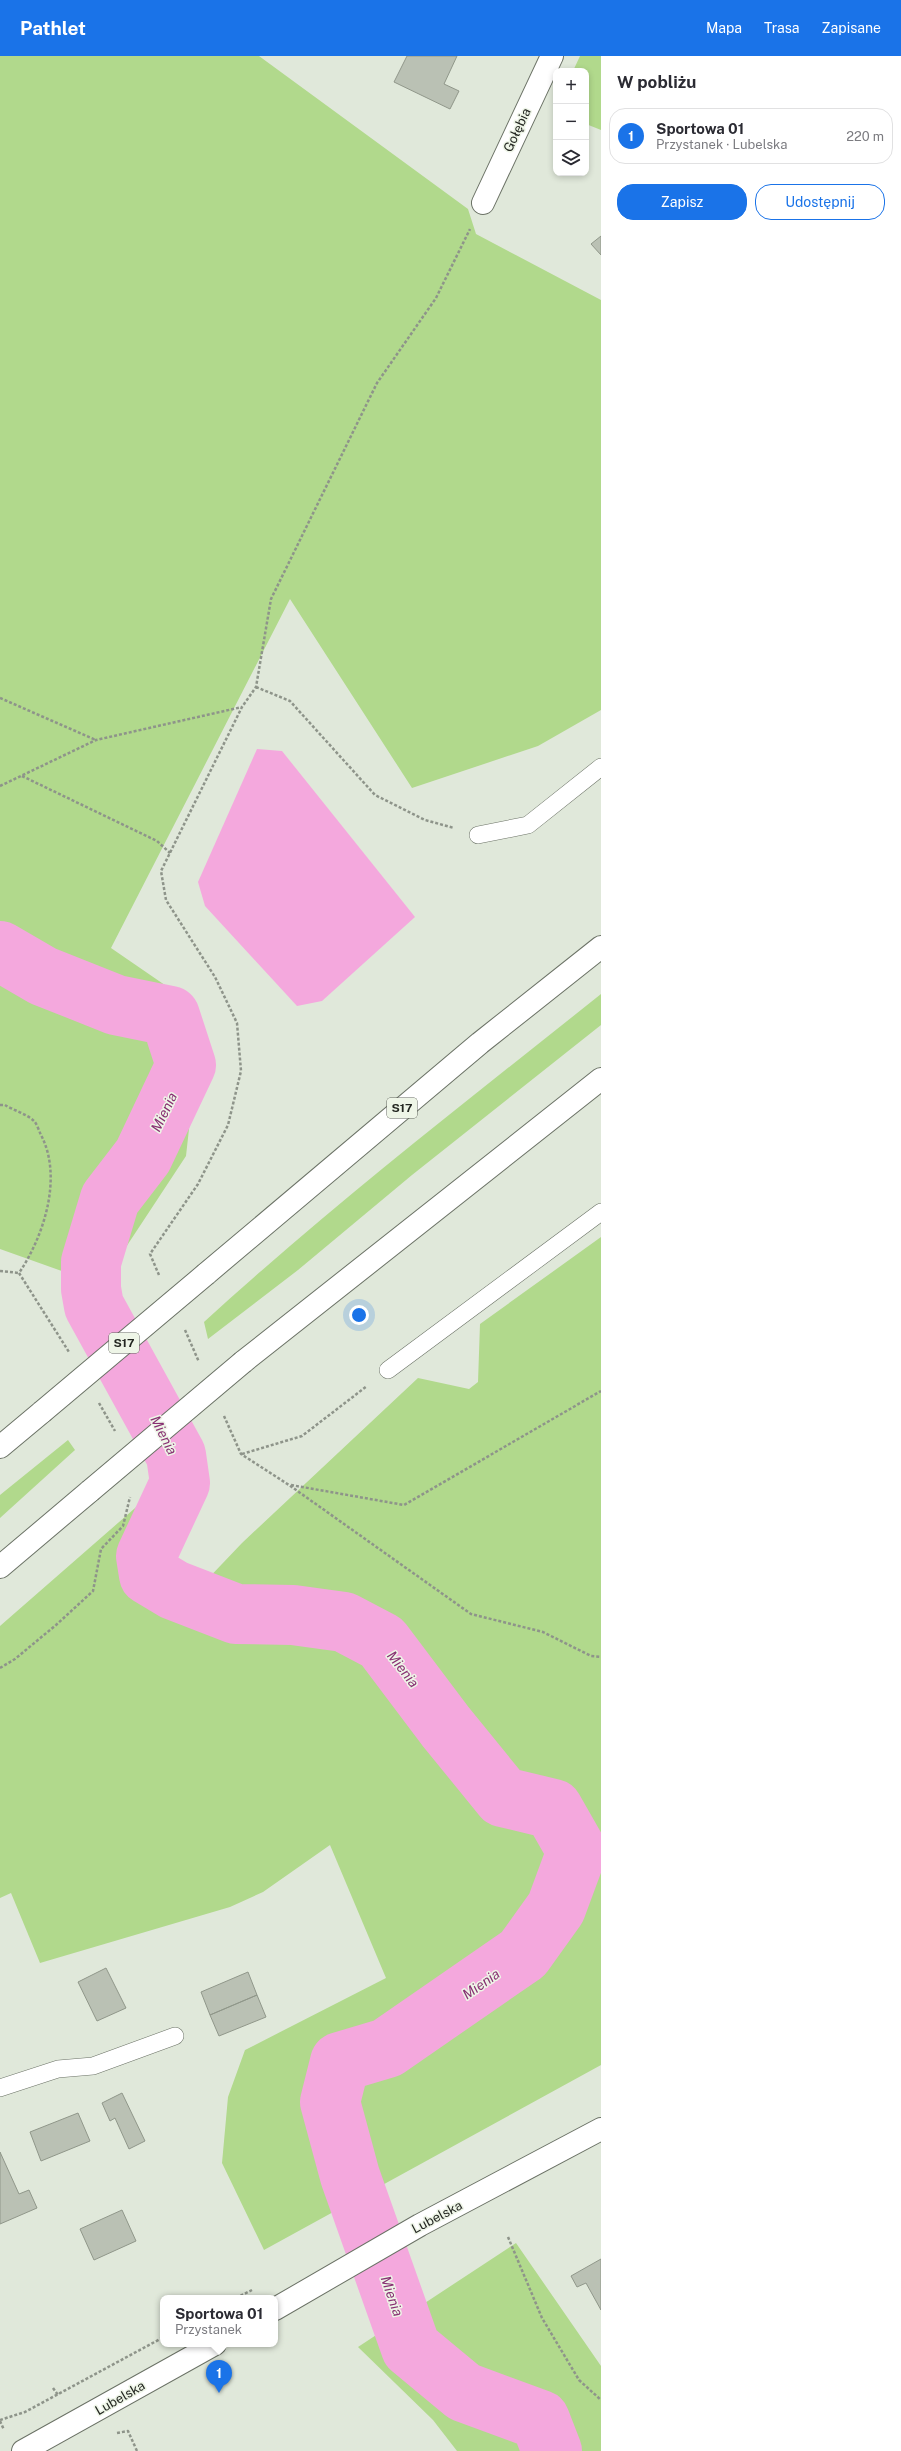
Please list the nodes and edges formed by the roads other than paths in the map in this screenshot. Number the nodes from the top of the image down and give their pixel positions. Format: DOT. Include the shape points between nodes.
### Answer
graph roads {
  1 [pos="552,56"];
  2 [pos="483,203"];
  3 [pos="601,767"];
  4 [pos="478,835"];
  5 [pos="601,947"];
  6 [pos="601,1079"];
  7 [pos="601,1212"];
  8 [pos="388,1370"];
  9 [pos="0,1447"];
  10 [pos="0,1567"];
  11 [pos="175,2036"];
  12 [pos="0,2088"];
  13 [pos="601,2129"];
  14 [pos="278,2307"];
  15 [pos="210,2347"];
  16 [pos="23,2451"];
  1 -- 2 [label="main road, Gołębia"];
  3 -- 4 [label="lane" via="528,825"];
  5 -- 9 [label="main road, S17, bridge" via="480,1043"];
  6 -- 10 [label="main road, bridge" via="243,1362"];
  7 -- 8 [label="lane"];
  11 -- 12 [label="lane" via="92,2066 58,2069"];
  13 -- 14 [label="main road, Lubelska" via="420,2225"];
  15 -- 16 [label="main road, Lubelska"];
}
